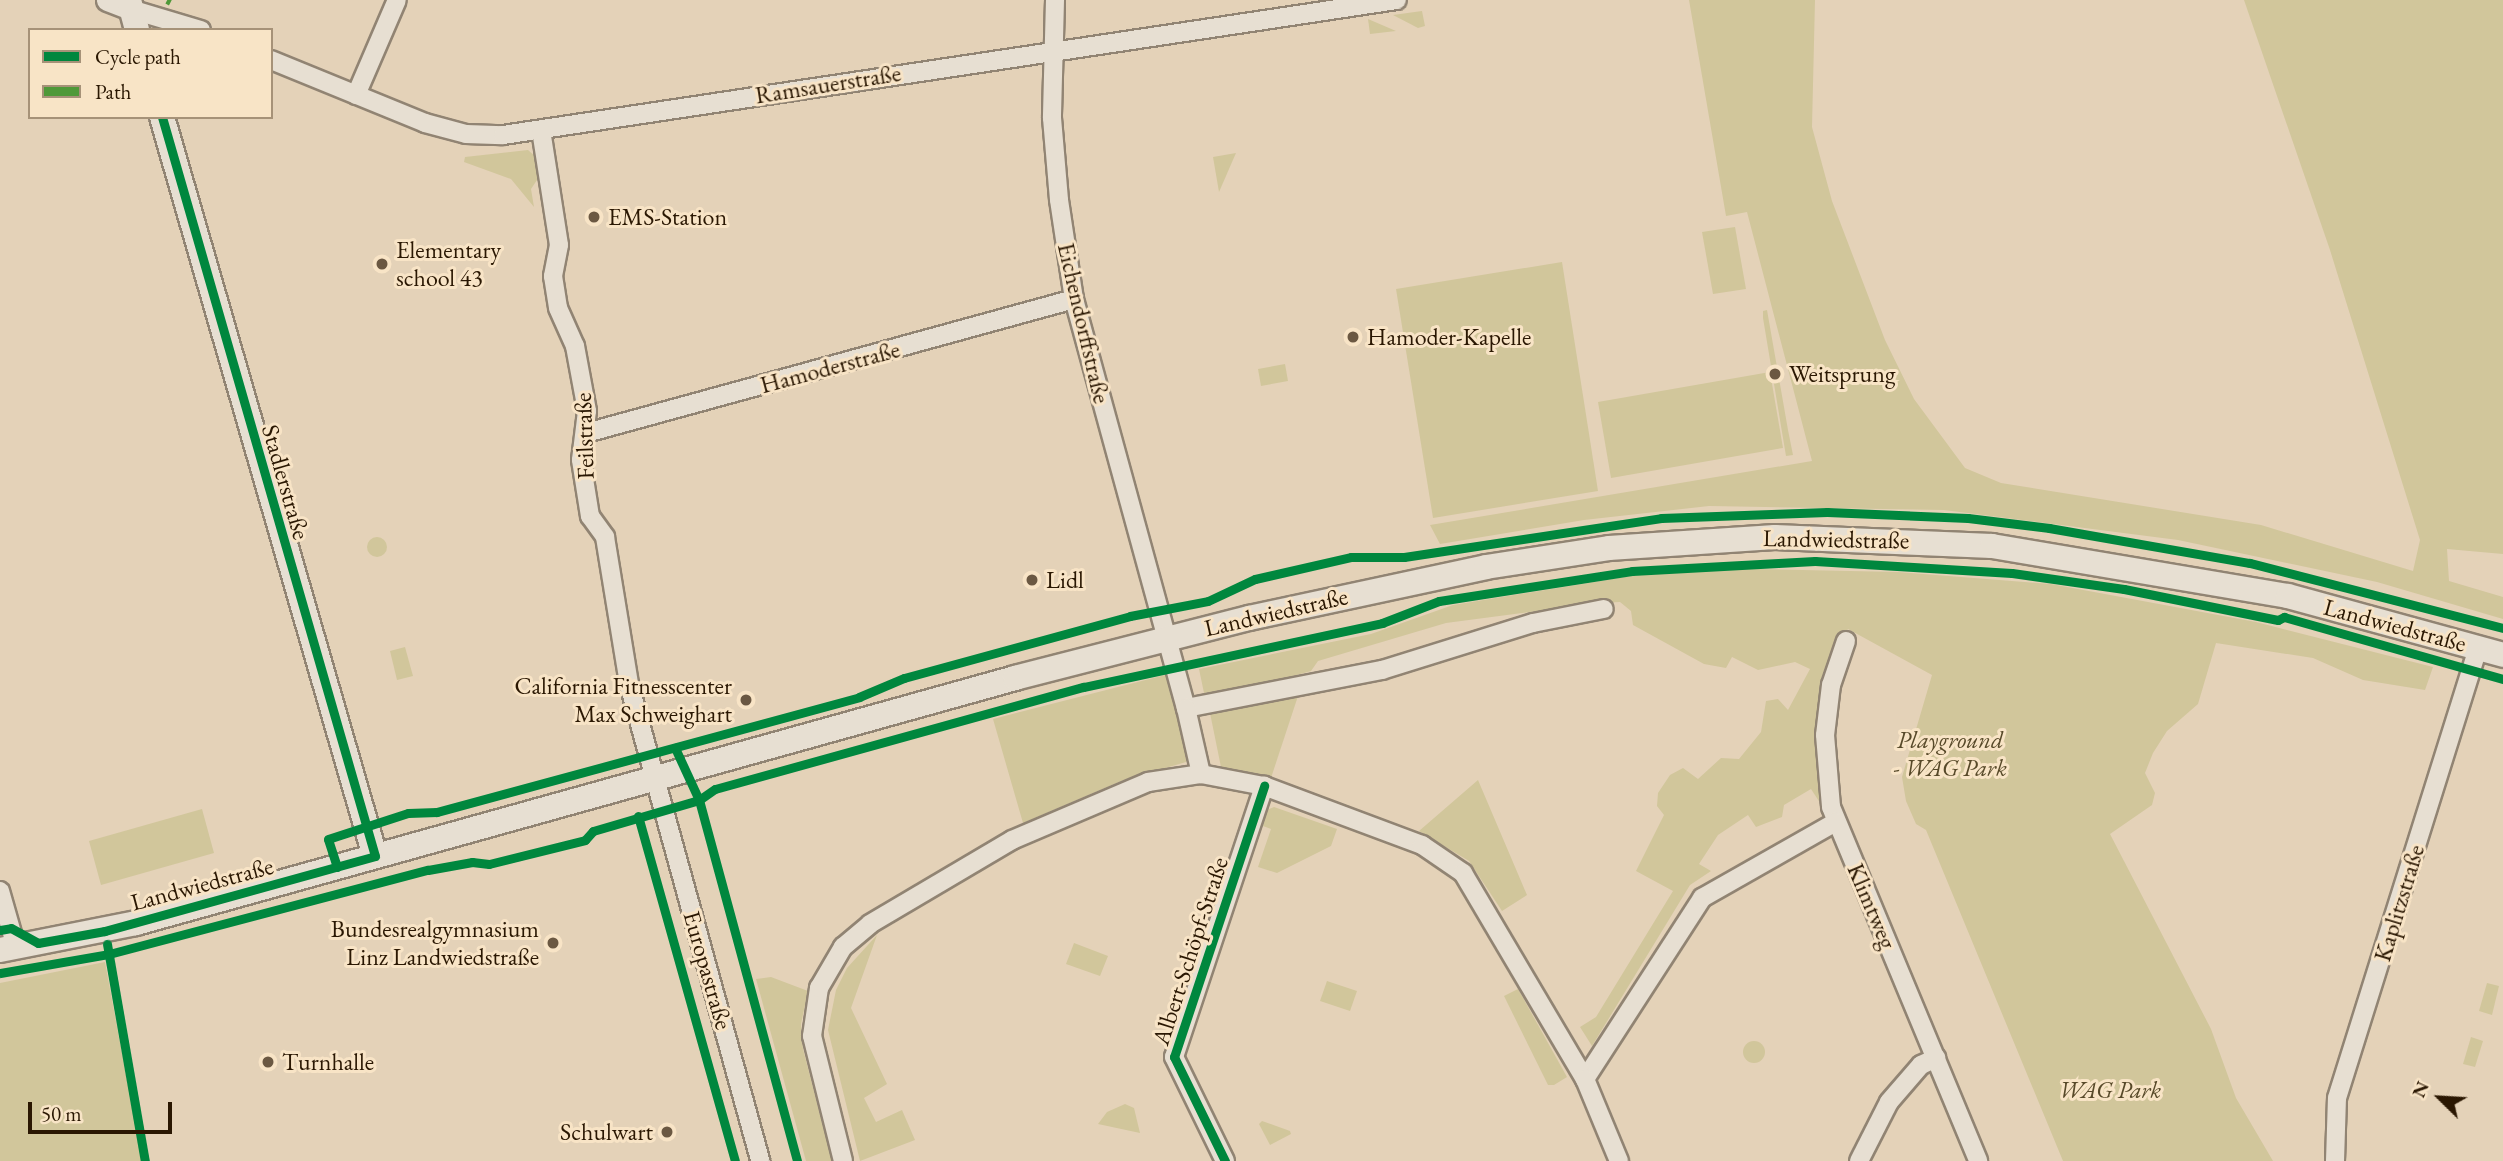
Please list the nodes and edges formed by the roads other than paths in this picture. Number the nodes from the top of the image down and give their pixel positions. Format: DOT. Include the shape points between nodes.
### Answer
graph roads {
  1 [pos="107,0"];
  2 [pos="397,0"];
  3 [pos="1055,0"];
  4 [pos="1397,0"];
  5 [pos="132,13"];
  6 [pos="193,28"];
  7 [pos="1052,48"];
  8 [pos="273,61"];
  9 [pos="356,96"];
  10 [pos="163,119"];
  11 [pos="541,130"];
  12 [pos="1074,299"];
  13 [pos="586,433"];
  14 [pos="1604,609"];
  15 [pos="1167,639"];
  16 [pos="1846,641"];
  17 [pos="2478,648"];
  18 [pos="2503,655"];
  19 [pos="1186,708"];
  20 [pos="1201,774"];
  21 [pos="654,779"];
  22 [pos="1265,786"];
  23 [pos="1836,822"];
  24 [pos="375,856"];
  25 [pos="0,891"];
  26 [pos="8,949"];
  27 [pos="1936,1058"];
  28 [pos="1585,1079"];
  29 [pos="760,1161"];
  30 [pos="844,1161"];
  31 [pos="1225,1161"];
  32 [pos="1619,1161"];
  33 [pos="1858,1161"];
  34 [pos="1978,1161"];
  35 [pos="2335,1161"];
  1 -- 5 [label="street"];
  2 -- 9 [label="street"];
  3 -- 7 [label="street, Eichendorffstraße"];
  4 -- 7 [label="street, Ramsauerstraße"];
  5 -- 6 [label="street"];
  7 -- 11 [label="street, Ramsauerstraße"];
  7 -- 12 [label="street, Eichendorffstraße" via="1059,200"];
  8 -- 9 [label="street, Ramsauerstraße"];
  9 -- 11 [label="street, Ramsauerstraße" via="466,134"];
  10 -- 24 [label="main road, Stadlerstraße"];
  11 -- 13 [label="street, Feilstraße" via="559,245 553,276 558,308 575,346 587,411"];
  12 -- 13 [label="street, Hamoderstraße"];
  12 -- 15 [label="street, Eichendorffstraße"];
  13 -- 21 [label="street, Feilstraße" via="581,460 590,516 605,537 624,660"];
  14 -- 19 [label="street" via="1533,623 1382,670"];
  15 -- 17 [label="main road, Landwiedstraße" via="1361,592 1531,559 1699,539 1829,537 1943,541 2125,565 2288,596"];
  15 -- 19 [label="street"];
  15 -- 21 [label="main road, Landwiedstraße"];
  16 -- 23 [label="street, Klimtweg" via="1831,685 1825,735 1827,784"];
  17 -- 18 [label="main road, Landwiedstraße"];
  17 -- 35 [label="street, Kaplitzstraße" via="2337,1098"];
  19 -- 20 [label="street"];
  20 -- 22 [label="street"];
  20 -- 30 [label="street" via="1138,785 1012,840 870,923 843,947 819,988 811,1036"];
  21 -- 24 [label="main road, Landwiedstraße"];
  21 -- 29 [label="street, Europastraße"];
  22 -- 28 [label="street" via="1422,845 1463,873"];
  22 -- 31 [label="street, Albert-Schöpf-Straße" via="1174,1057"];
  23 -- 27 [label="street, Klimtweg"];
  23 -- 28 [label="street" via="1702,898"];
  24 -- 26 [label="main road, Landwiedstraße" via="104,931"];
  25 -- 26 [label="street"];
  27 -- 33 [label="street" via="1921,1065 1889,1102"];
  27 -- 34 [label="street, Klimtweg"];
  28 -- 32 [label="street"];
}
